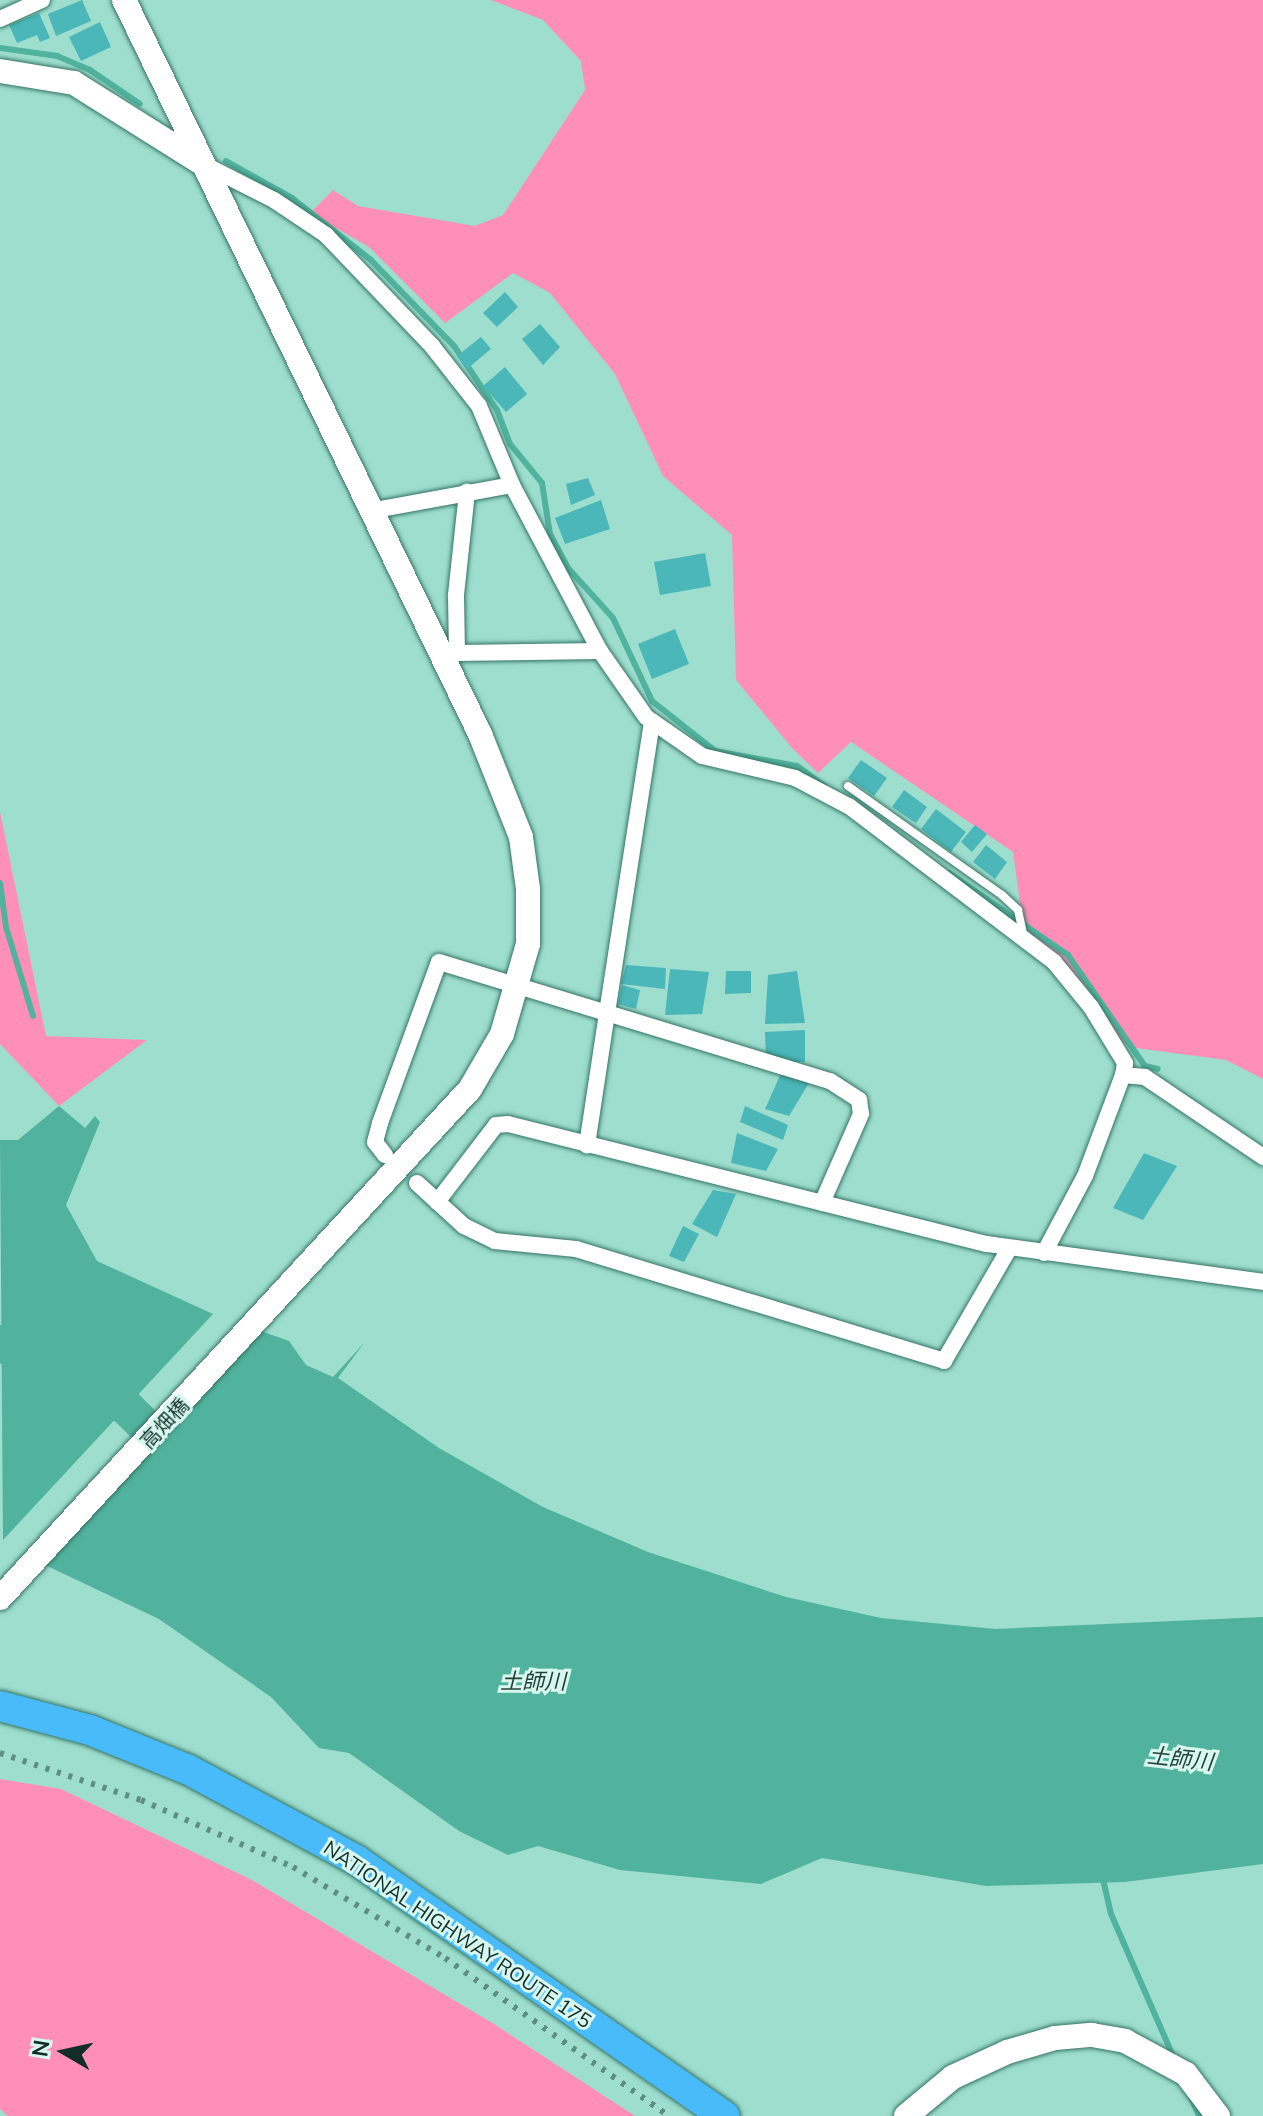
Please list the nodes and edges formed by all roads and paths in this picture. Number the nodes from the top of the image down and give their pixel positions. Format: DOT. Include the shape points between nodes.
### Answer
graph roads {
  1 [pos="42,0"];
  2 [pos="124,0"];
  3 [pos="0,19"];
  4 [pos="0,71"];
  5 [pos="200,162"];
  6 [pos="512,485"];
  7 [pos="467,492"];
  8 [pos="370,511"];
  9 [pos="600,651"];
  10 [pos="450,657"];
  11 [pos="652,722"];
  12 [pos="848,786"];
  13 [pos="1025,941"];
  14 [pos="519,986"];
  15 [pos="607,1013"];
  16 [pos="1123,1075"];
  17 [pos="587,1146"];
  18 [pos="385,1155"];
  19 [pos="1263,1157"];
  20 [pos="417,1183"];
  21 [pos="437,1202"];
  22 [pos="822,1203"];
  23 [pos="1009,1249"];
  24 [pos="1044,1253"];
  25 [pos="1263,1282"];
  26 [pos="0,1598"];
  27 [pos="0,1706"];
  28 [pos="725,2116"];
  29 [pos="906,2116"];
  30 [pos="1218,2116"];
  1 -- 3 [label="street"];
  2 -- 5 [label="street, 高畑橋"];
  4 -- 5 [label="street" via="46,74 74,83"];
  5 -- 6 [label="street" via="274,200 326,235 432,346 479,406"];
  5 -- 8 [label="street, 高畑橋"];
  6 -- 7 [label="street"];
  6 -- 9 [label="street"];
  7 -- 8 [label="street"];
  7 -- 10 [label="street"];
  8 -- 10 [label="street, 高畑橋"];
  9 -- 10 [label="street"];
  9 -- 11 [label="street"];
  10 -- 14 [label="street, 高畑橋" via="521,837 528,944"];
  11 -- 13 [label="street" via="702,756 821,788"];
  11 -- 15 [label="street"];
  12 -- 13 [label="lane" via="1002,895 1018,910"];
  13 -- 16 [label="street" via="1054,962 1091,1007 1125,1063"];
  14 -- 15 [label="street"];
  14 -- 18 [label="street" via="449,962 432,969 375,1142"];
  14 -- 26 [label="street, 高畑橋" via="502,1034 470,1089"];
  15 -- 17 [label="street"];
  15 -- 22 [label="street" via="830,1081 859,1100 861,1114"];
  16 -- 19 [label="street" via="1145,1077"];
  16 -- 24 [label="street" via="1085,1176"];
  17 -- 21 [label="street" via="496,1125"];
  17 -- 22 [label="street"];
  20 -- 21 [label="street"];
  21 -- 23 [label="street" via="464,1226 495,1241 576,1249 944,1361"];
  22 -- 23 [label="street"];
  23 -- 24 [label="street"];
  24 -- 25 [label="street"];
  27 -- 28 [label="highway, NATIONAL HIGHWAY ROUTE 175" via="90,1730 189,1770 356,1860"];
  29 -- 30 [label="street" via="953,2077 1007,2052 1055,2038 1092,2035 1125,2041 1186,2074"];
}
